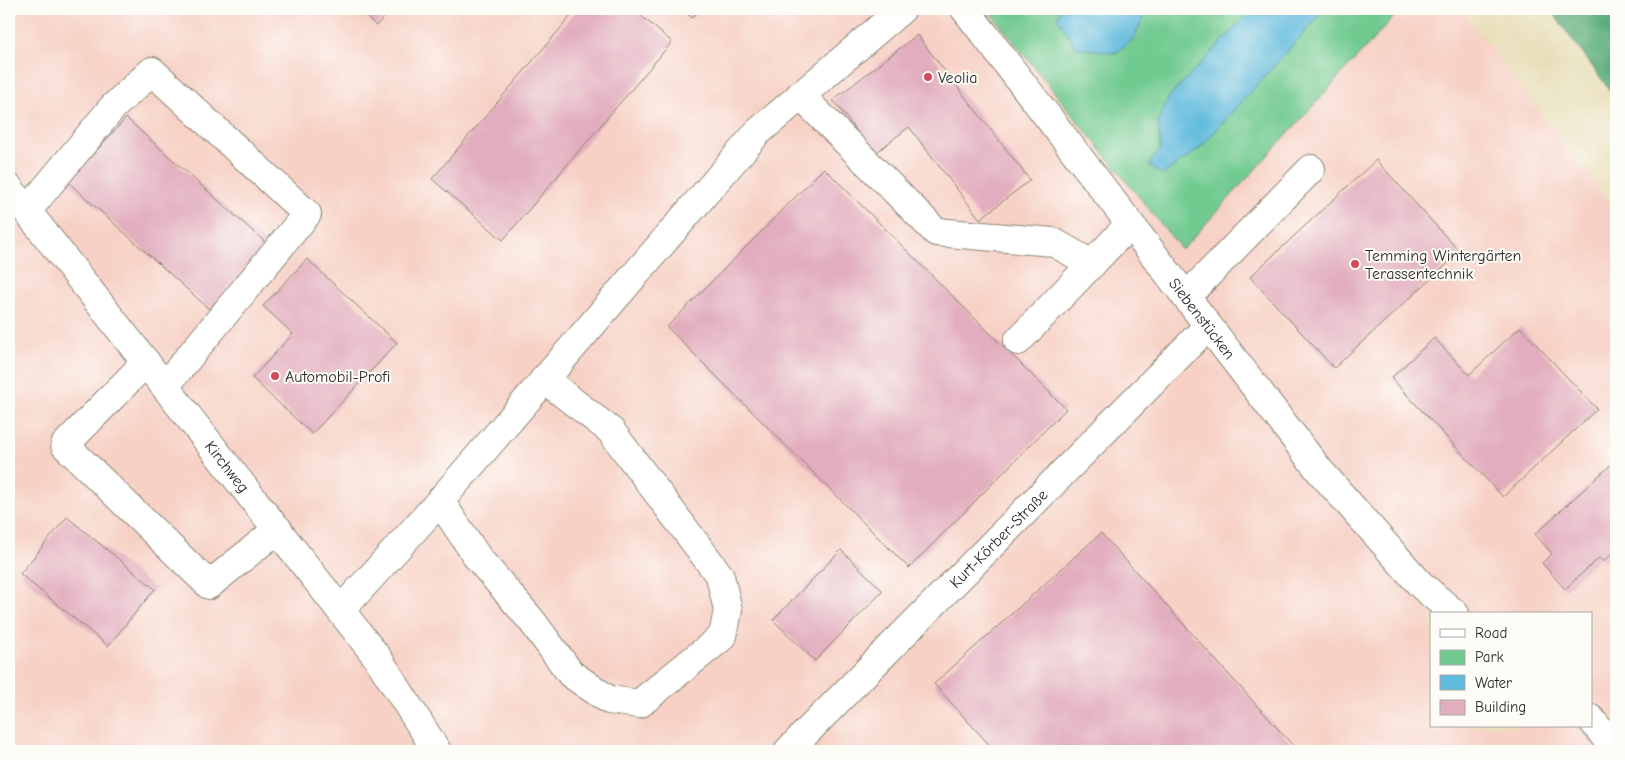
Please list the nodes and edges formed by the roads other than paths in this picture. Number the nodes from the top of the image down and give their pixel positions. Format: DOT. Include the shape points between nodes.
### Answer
graph roads {
  1 [pos="902,9"];
  2 [pos="965,9"];
  3 [pos="800,95"];
  4 [pos="1312,169"];
  5 [pos="9,188"];
  6 [pos="27,211"];
  7 [pos="1129,225"];
  8 [pos="1092,264"];
  9 [pos="1186,297"];
  10 [pos="1208,326"];
  11 [pos="1018,341"];
  12 [pos="146,362"];
  13 [pos="544,379"];
  14 [pos="165,386"];
  15 [pos="440,501"];
  16 [pos="278,529"];
  17 [pos="341,610"];
  18 [pos="1453,612"];
  19 [pos="1592,720"];
  20 [pos="437,751"];
  21 [pos="788,751"];
  22 [pos="1616,751"];
  1 -- 3 [label="street"];
  2 -- 7 [label="street, Siebenstücken"];
  3 -- 8 [label="street" via="936,232 1053,242"];
  3 -- 13 [label="street" via="758,132"];
  4 -- 9 [label="street"];
  5 -- 6 [label="street, Kirchweg"];
  6 -- 12 [label="street, Kirchweg"];
  6 -- 14 [label="street" via="114,107 152,71 307,214"];
  7 -- 8 [label="street"];
  7 -- 9 [label="street, Siebenstücken"];
  8 -- 11 [label="street"];
  9 -- 10 [label="street, Siebenstücken"];
  10 -- 18 [label="street, Siebenstücken" via="1319,470 1366,525 1421,586"];
  10 -- 21 [label="street, Kurt-Körber-Straße"];
  12 -- 14 [label="street, Kirchweg"];
  12 -- 16 [label="street" via="65,445 209,585"];
  13 -- 15 [label="street"];
  13 -- 15 [label="street" via="611,431 720,576 728,610 723,636 639,704 609,700 572,674 478,558"];
  14 -- 16 [label="street, Kirchweg"];
  15 -- 17 [label="street"];
  16 -- 17 [label="street, Kirchweg"];
  17 -- 20 [label="street, Kirchweg" via="377,657"];
  19 -- 22 [label="street"];
}
